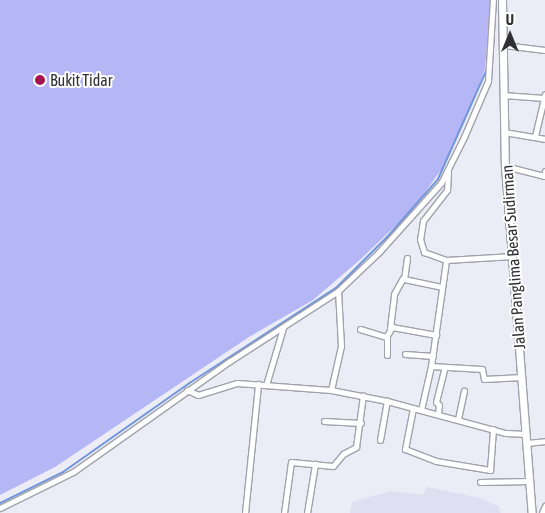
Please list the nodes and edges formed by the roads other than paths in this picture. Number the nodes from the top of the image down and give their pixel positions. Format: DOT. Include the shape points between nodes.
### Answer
graph roads {
  1 [pos="493,0"];
  2 [pos="502,0"];
  3 [pos="504,45"];
  4 [pos="545,50"];
  5 [pos="504,95"];
  6 [pos="544,96"];
  7 [pos="504,132"];
  8 [pos="535,136"];
  9 [pos="545,139"];
  10 [pos="506,166"];
  11 [pos="448,171"];
  12 [pos="545,175"];
  13 [pos="512,256"];
  14 [pos="407,258"];
  15 [pos="446,260"];
  16 [pos="403,278"];
  17 [pos="441,287"];
  18 [pos="338,291"];
  19 [pos="283,327"];
  20 [pos="390,328"];
  21 [pos="360,329"];
  22 [pos="436,334"];
  23 [pos="387,337"];
  24 [pos="405,354"];
  25 [pos="386,355"];
  26 [pos="433,356"];
  27 [pos="432,366"];
  28 [pos="445,367"];
  29 [pos="522,377"];
  30 [pos="258,384"];
  31 [pos="266,385"];
  32 [pos="187,390"];
  33 [pos="331,390"];
  34 [pos="464,391"];
  35 [pos="363,395"];
  36 [pos="387,401"];
  37 [pos="413,408"];
  38 [pos="421,410"];
  39 [pos="438,414"];
  40 [pos="458,418"];
  41 [pos="324,421"];
  42 [pos="360,422"];
  43 [pos="493,429"];
  44 [pos="526,434"];
  45 [pos="380,440"];
  46 [pos="545,441"];
  47 [pos="527,443"];
  48 [pos="315,464"];
  49 [pos="530,481"];
  50 [pos="480,482"];
  51 [pos="545,506"];
  52 [pos="0,508"];
  53 [pos="245,513"];
  54 [pos="284,513"];
  55 [pos="307,513"];
  56 [pos="532,513"];
  57 [pos="542,513"];
  1 -- 11 [label="street" via="488,81"];
  2 -- 3 [label="main road, Jalan Panglima Besar Sudirman"];
  3 -- 4 [label="street"];
  3 -- 5 [label="main road, Jalan Panglima Besar Sudirman"];
  5 -- 6 [label="street"];
  5 -- 7 [label="main road, Jalan Panglima Besar Sudirman"];
  6 -- 8 [label="street"];
  7 -- 8 [label="street"];
  7 -- 10 [label="main road, Jalan Panglima Besar Sudirman"];
  8 -- 9 [label="street"];
  10 -- 12 [label="street"];
  10 -- 13 [label="main road, Jalan Panglima Besar Sudirman"];
  11 -- 15 [label="street" via="447,190 423,221 420,239 428,255"];
  11 -- 18 [label="street" via="421,208"];
  13 -- 15 [label="street"];
  13 -- 29 [label="main road, Jalan Panglima Besar Sudirman"];
  14 -- 16 [label="street"];
  15 -- 17 [label="street"];
  16 -- 17 [label="street" via="409,282"];
  16 -- 20 [label="street" via="394,294"];
  17 -- 22 [label="street"];
  18 -- 19 [label="street"];
  18 -- 33 [label="street" via="340,346"];
  19 -- 31 [label="street"];
  19 -- 32 [label="street"];
  20 -- 22 [label="street"];
  20 -- 23 [label="street"];
  21 -- 23 [label="street"];
  22 -- 26 [label="street"];
  23 -- 25 [label="street"];
  24 -- 26 [label="street"];
  26 -- 27 [label="street"];
  27 -- 28 [label="street"];
  27 -- 38 [label="street"];
  28 -- 29 [label="street" via="482,369 484,379"];
  28 -- 39 [label="street" via="436,402 439,404"];
  29 -- 44 [label="main road, Jalan Panglima Besar Sudirman"];
  30 -- 31 [label="street"];
  30 -- 32 [label="street" via="226,384 198,394"];
  30 -- 53 [label="street"];
  31 -- 33 [label="street"];
  32 -- 52 [label="street" via="66,476"];
  33 -- 35 [label="street"];
  34 -- 40 [label="street"];
  35 -- 36 [label="street"];
  35 -- 42 [label="street"];
  36 -- 37 [label="street"];
  36 -- 45 [label="street"];
  37 -- 38 [label="street"];
  37 -- 43 [label="street" via="406,451 436,461 490,470"];
  38 -- 39 [label="street"];
  39 -- 40 [label="street"];
  40 -- 43 [label="street"];
  41 -- 42 [label="street"];
  42 -- 48 [label="street" via="356,447 343,454 333,466"];
  43 -- 44 [label="street"];
  44 -- 47 [label="main road, Jalan Panglima Besar Sudirman"];
  46 -- 47 [label="street"];
  47 -- 49 [label="main road, Jalan Panglima Besar Sudirman"];
  48 -- 54 [label="street" via="291,462"];
  48 -- 55 [label="street"];
  49 -- 50 [label="street"];
  49 -- 56 [label="main road, Jalan Panglima Besar Sudirman"];
  51 -- 57 [label="street"];
}
